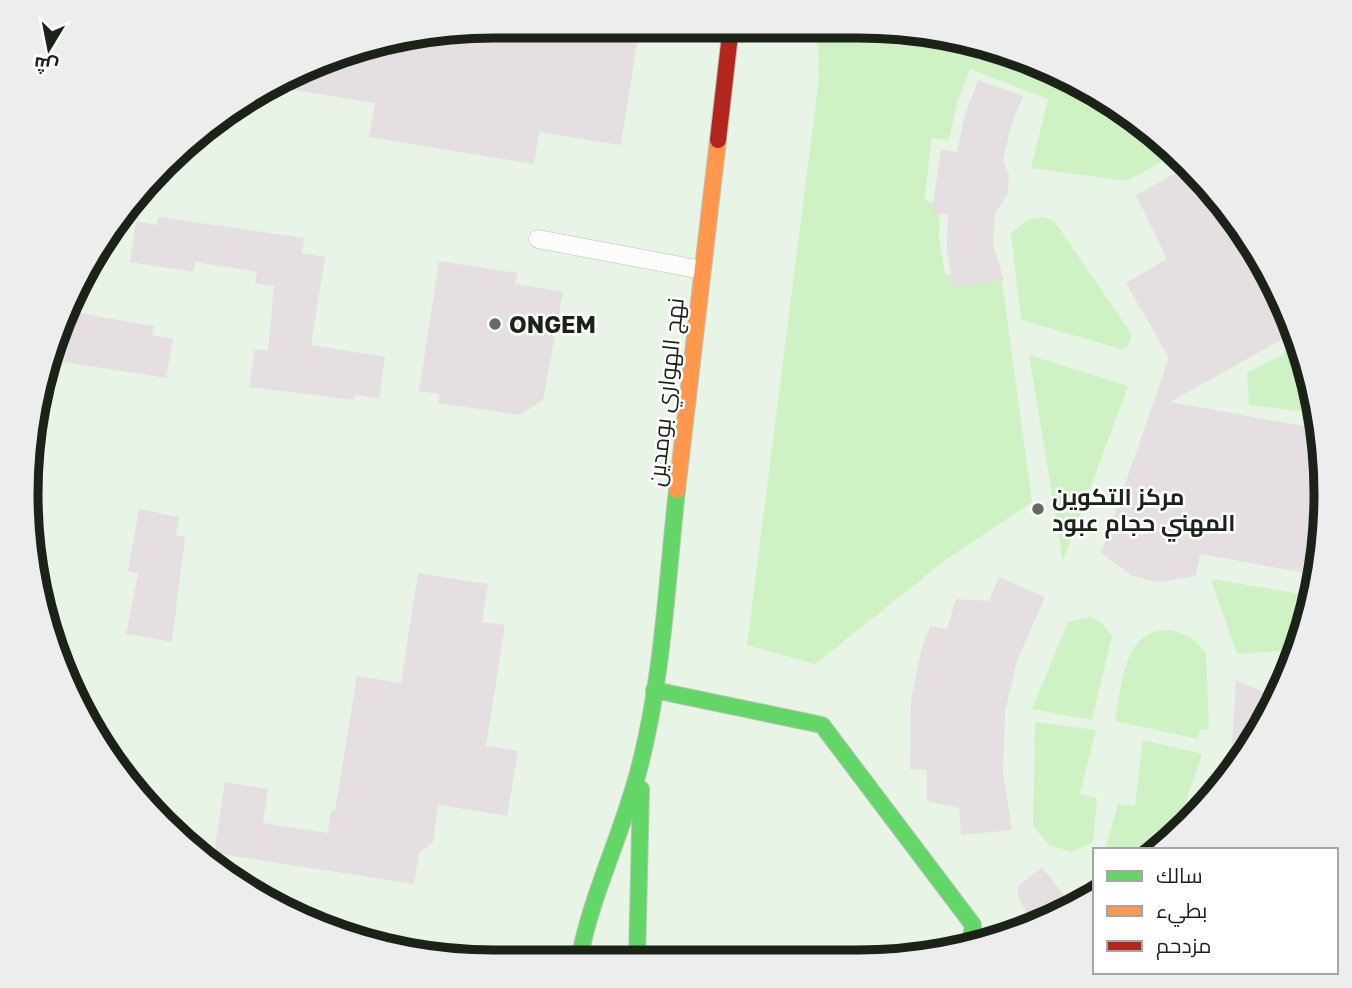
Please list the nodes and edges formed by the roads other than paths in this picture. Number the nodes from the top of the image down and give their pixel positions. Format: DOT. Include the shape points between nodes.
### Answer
graph roads {
  1 [pos="730,38"];
  2 [pos="538,239"];
  3 [pos="702,270"];
  4 [pos="654,690"];
  5 [pos="641,762"];
  6 [pos="971,935"];
  7 [pos="581,950"];
  8 [pos="637,950"];
  1 -- 3 [label="main road, نهج الهواري بومدين"];
  2 -- 3 [label="lane"];
  3 -- 4 [label="main road, نهج الهواري بومدين"];
  4 -- 5 [label="main road, نهج الهواري بومدين"];
  4 -- 6 [label="main road" via="822,725 973,925"];
  5 -- 7 [label="main road" via="587,919"];
  5 -- 8 [label="main road"];
}
